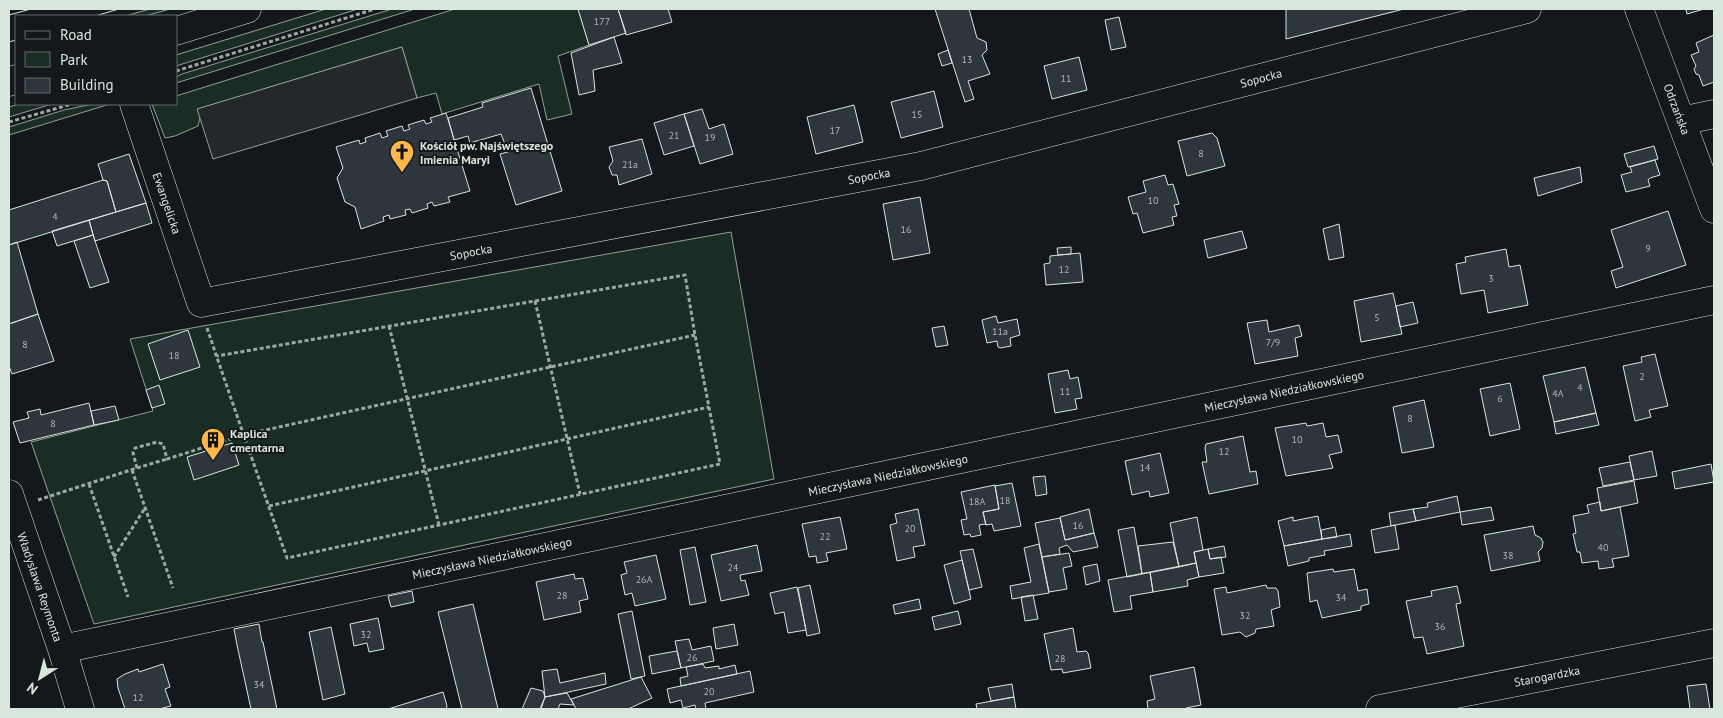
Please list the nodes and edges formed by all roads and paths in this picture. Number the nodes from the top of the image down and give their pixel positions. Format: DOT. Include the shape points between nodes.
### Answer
graph roads {
  1 [pos="247,9"];
  2 [pos="375,9"];
  3 [pos="1527,9"];
  4 [pos="1639,9"];
  5 [pos="178,29"];
  6 [pos="178,70"];
  7 [pos="68,105"];
  8 [pos="134,105"];
  9 [pos="1714,114"];
  10 [pos="1681,121"];
  11 [pos="9,122"];
  12 [pos="1714,209"];
  13 [pos="1714,300"];
  14 [pos="535,301"];
  15 [pos="201,303"];
  16 [pos="389,326"];
  17 [pos="695,334"];
  18 [pos="216,356"];
  19 [pos="550,367"];
  20 [pos="407,398"];
  21 [pos="709,407"];
  22 [pos="243,435"];
  23 [pos="567,439"];
  24 [pos="167,459"];
  25 [pos="137,468"];
  26 [pos="132,470"];
  27 [pos="425,471"];
  28 [pos="89,484"];
  29 [pos="580,494"];
  30 [pos="11,501"];
  31 [pos="269,506"];
  32 [pos="145,508"];
  33 [pos="439,525"];
  34 [pos="114,558"];
  35 [pos="173,588"];
  36 [pos="128,597"];
  37 [pos="1714,643"];
  38 [pos="62,649"];
  39 [pos="80,709"];
  40 [pos="1380,709"];
  1 -- 5 [label="street"];
  2 -- 6 [label="path"];
  3 -- 15 [label="street, Sopocka" via="921,166"];
  4 -- 10 [label="street, Odrzańska"];
  7 -- 11 [label="path"];
  8 -- 15 [label="street, Ewangelicka"];
  9 -- 10 [label="street"];
  10 -- 12 [label="street, Odrzańska"];
  13 -- 38 [label="street, Mieczysława Niedziałkowskiego"];
  14 -- 16 [label="path"];
  14 -- 17 [label="path" via="686,275"];
  14 -- 19 [label="path"];
  15 -- 18 [label="path"];
  16 -- 18 [label="path"];
  16 -- 20 [label="path"];
  17 -- 19 [label="path"];
  17 -- 21 [label="path"];
  18 -- 22 [label="path"];
  19 -- 20 [label="path"];
  19 -- 23 [label="path"];
  20 -- 22 [label="path"];
  20 -- 27 [label="path"];
  21 -- 23 [label="path"];
  21 -- 29 [label="path" via="720,464"];
  22 -- 24 [label="path"];
  22 -- 31 [label="path"];
  23 -- 27 [label="path"];
  23 -- 29 [label="path"];
  24 -- 25 [label="path"];
  24 -- 25 [label="path" via="163,444 157,442 135,448"];
  25 -- 26 [label="path"];
  26 -- 28 [label="path"];
  26 -- 32 [label="path"];
  27 -- 31 [label="path"];
  27 -- 33 [label="path"];
  28 -- 30 [label="path"];
  28 -- 34 [label="path"];
  29 -- 33 [label="path"];
  30 -- 38 [label="street, Władysława Reymonta"];
  31 -- 33 [label="path" via="287,558"];
  32 -- 34 [label="path"];
  32 -- 35 [label="path"];
  34 -- 36 [label="path"];
  37 -- 40 [label="street, Starogardzka"];
  38 -- 39 [label="street, Władysława Reymonta"];
}
